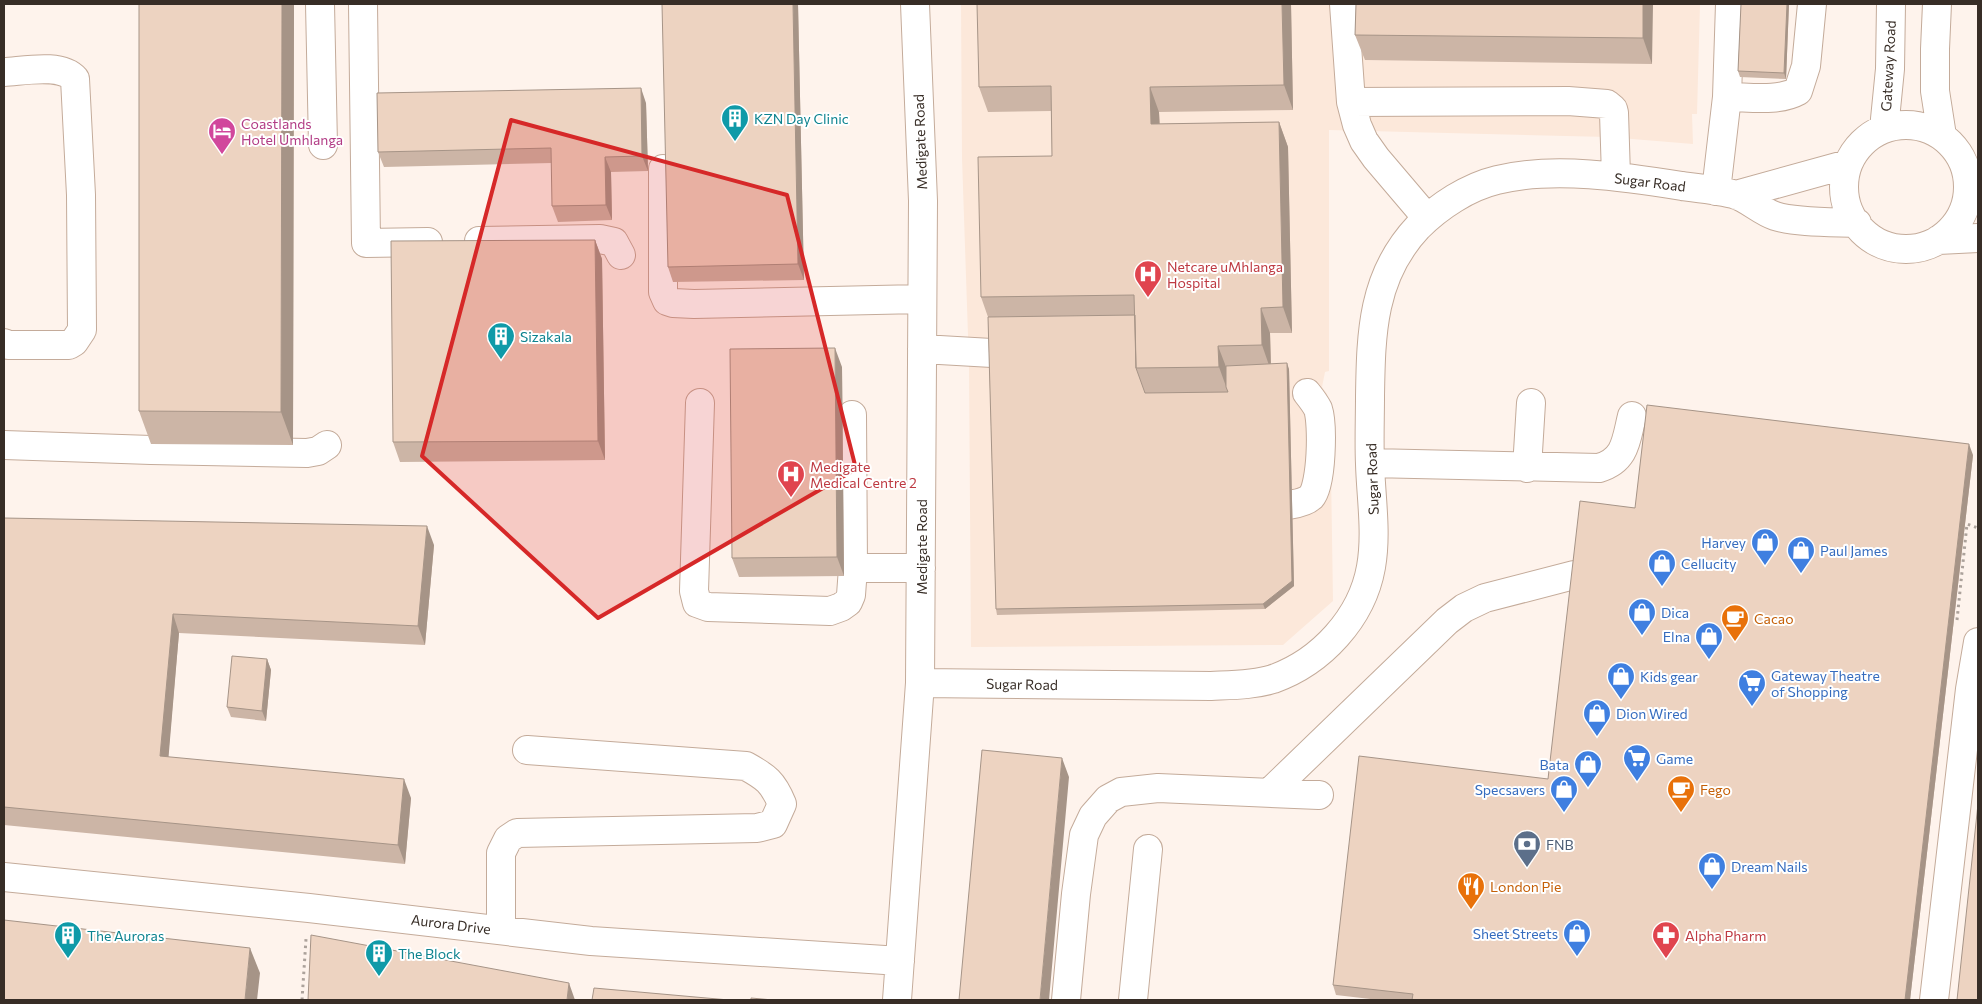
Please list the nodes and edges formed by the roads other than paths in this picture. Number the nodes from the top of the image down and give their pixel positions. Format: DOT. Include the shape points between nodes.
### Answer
graph roads {
  1 [pos="320,4"];
  2 [pos="363,4"];
  3 [pos="915,4"];
  4 [pos="1344,4"];
  5 [pos="1730,4"];
  6 [pos="1812,4"];
  7 [pos="1891,4"];
  8 [pos="1937,4"];
  9 [pos="4,72"];
  10 [pos="1727,98"];
  11 [pos="1351,102"];
  12 [pos="1884,129"];
  13 [pos="1942,136"];
  14 [pos="323,146"];
  15 [pos="1848,164"];
  16 [pos="663,169"];
  17 [pos="1972,175"];
  18 [pos="1616,176"];
  19 [pos="1726,193"];
  20 [pos="1427,218"];
  21 [pos="1857,223"];
  22 [pos="1978,238"];
  23 [pos="1938,240"];
  24 [pos="621,255"];
  25 [pos="921,299"];
  26 [pos="4,343"];
  27 [pos="922,349"];
  28 [pos="1020,355"];
  29 [pos="1049,356"];
  30 [pos="1022,384"];
  31 [pos="1307,393"];
  32 [pos="700,403"];
  33 [pos="1531,403"];
  34 [pos="852,415"];
  35 [pos="1632,416"];
  36 [pos="4,445"];
  37 [pos="327,445"];
  38 [pos="1370,463"];
  39 [pos="1527,468"];
  40 [pos="1246,508"];
  41 [pos="853,568"];
  42 [pos="921,568"];
  43 [pos="1574,575"];
  44 [pos="1967,635"];
  45 [pos="920,683"];
  46 [pos="527,750"];
  47 [pos="1270,792"];
  48 [pos="1319,795"];
  49 [pos="1148,849"];
  50 [pos="4,877"];
  51 [pos="501,930"];
  52 [pos="900,961"];
  53 [pos="897,1000"];
  54 [pos="1066,1000"];
  55 [pos="1133,1000"];
  56 [pos="1934,1000"];
  1 -- 14 [label="street"];
  2 -- 24 [label="street" via="366,243 600,239 614,242"];
  3 -- 25 [label="street, Medigate Road" via="923,201"];
  4 -- 11 [label="street"];
  5 -- 10 [label="street"];
  6 -- 10 [label="street" via="1806,66 1798,91 1781,97"];
  7 -- 12 [label="street, Gateway Road" via="1890,70"];
  8 -- 13 [label="street" via="1936,91"];
  9 -- 26 [label="street" via="52,69 67,72 75,79 81,195 82,330 69,344"];
  10 -- 19 [label="street"];
  11 -- 18 [label="street" via="1568,101 1607,104 1614,113"];
  11 -- 20 [label="street" via="1364,141"];
  12 -- 13 [label="street" via="1896,125 1920,126"];
  12 -- 15 [label="street" via="1862,143"];
  13 -- 17 [label="street" via="1958,152"];
  15 -- 19 [label="street, Sugar Road"];
  15 -- 21 [label="street" via="1844,188 1846,201"];
  16 -- 25 [label="street" via="663,292 667,301 694,304"];
  17 -- 23 [label="street" via="1960,218"];
  18 -- 19 [label="street, Sugar Road"];
  18 -- 20 [label="street, Sugar Road" via="1525,175 1496,180 1471,189"];
  19 -- 21 [label="street, Sugar Road" via="1775,216"];
  20 -- 38 [label="street, Sugar Road" via="1389,267 1375,309 1370,357"];
  21 -- 23 [label="street" via="1868,234 1894,248 1924,246"];
  22 -- 23 [label="street"];
  25 -- 27 [label="street, Medigate Road"];
  27 -- 28 [label="street"];
  27 -- 42 [label="street, Medigate Road"];
  28 -- 29 [label="street"];
  28 -- 30 [label="street"];
  31 -- 40 [label="street" via="1318,411 1320,427 1319,478 1315,490 1302,503"];
  32 -- 41 [label="street" via="694,591 697,603 708,607 830,611 848,602"];
  33 -- 39 [label="street"];
  34 -- 41 [label="street"];
  35 -- 39 [label="street" via="1622,451 1606,466"];
  36 -- 37 [label="street" via="307,453"];
  38 -- 39 [label="street"];
  38 -- 45 [label="street, Sugar Road" via="1373,546 1366,586 1354,612 1330,644 1293,670 1271,679 1212,686"];
  41 -- 42 [label="street"];
  42 -- 45 [label="street, Medigate Road"];
  43 -- 47 [label="street" via="1485,598 1464,608"];
  44 -- 56 [label="street" via="1970,688"];
  45 -- 52 [label="street, Medigate Road"];
  46 -- 51 [label="street" via="746,766 763,775 775,787 782,804 773,824 757,828 517,833 508,839 501,852"];
  47 -- 48 [label="street"];
  47 -- 54 [label="street" via="1158,788 1121,792 1108,799 1093,816 1084,835"];
  49 -- 55 [label="street"];
  50 -- 51 [label="street, Aurora Drive"];
  51 -- 52 [label="street, Aurora Drive" via="591,941"];
  52 -- 53 [label="street, Medigate Road"];
}
